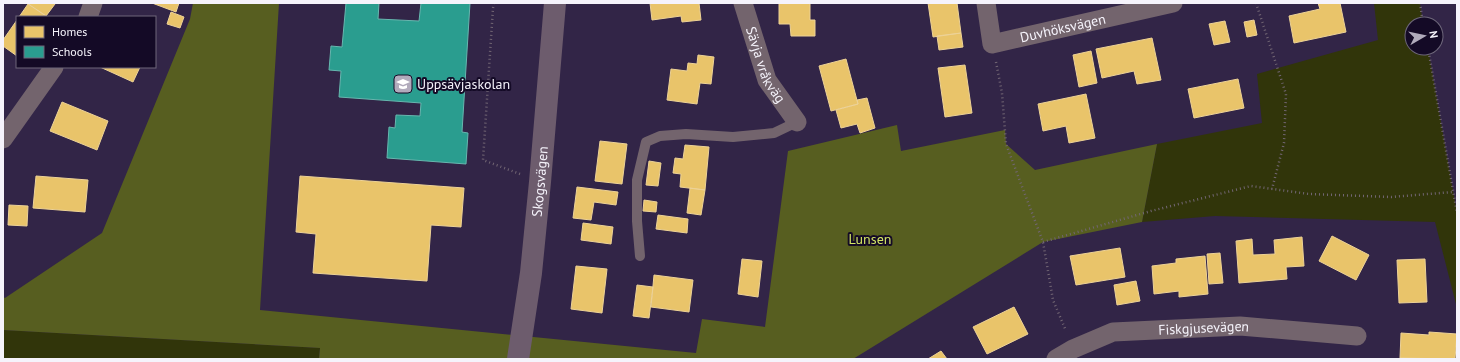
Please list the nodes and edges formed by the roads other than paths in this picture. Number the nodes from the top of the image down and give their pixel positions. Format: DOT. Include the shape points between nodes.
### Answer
graph roads {
  1 [pos="93,3"];
  2 [pos="555,3"];
  3 [pos="743,3"];
  4 [pos="986,3"];
  5 [pos="1173,3"];
  6 [pos="88,16"];
  7 [pos="53,68"];
  8 [pos="797,122"];
  9 [pos="3,139"];
  10 [pos="640,256"];
  11 [pos="1357,336"];
  12 [pos="518,359"];
  13 [pos="1056,359"];
  1 -- 6 [label="street"];
  2 -- 12 [label="street, Skogsvägen" via="531,273"];
  3 -- 8 [label="street, Sävja vråkväg" via="767,80"];
  4 -- 5 [label="street, Duvhöksvägen" via="992,44"];
  7 -- 9 [label="street"];
  8 -- 10 [label="lane" via="774,133 733,137 686,134 660,136 646,142 637,180"];
  11 -- 13 [label="street, Fiskgjusevägen" via="1240,326 1113,332"];
}
